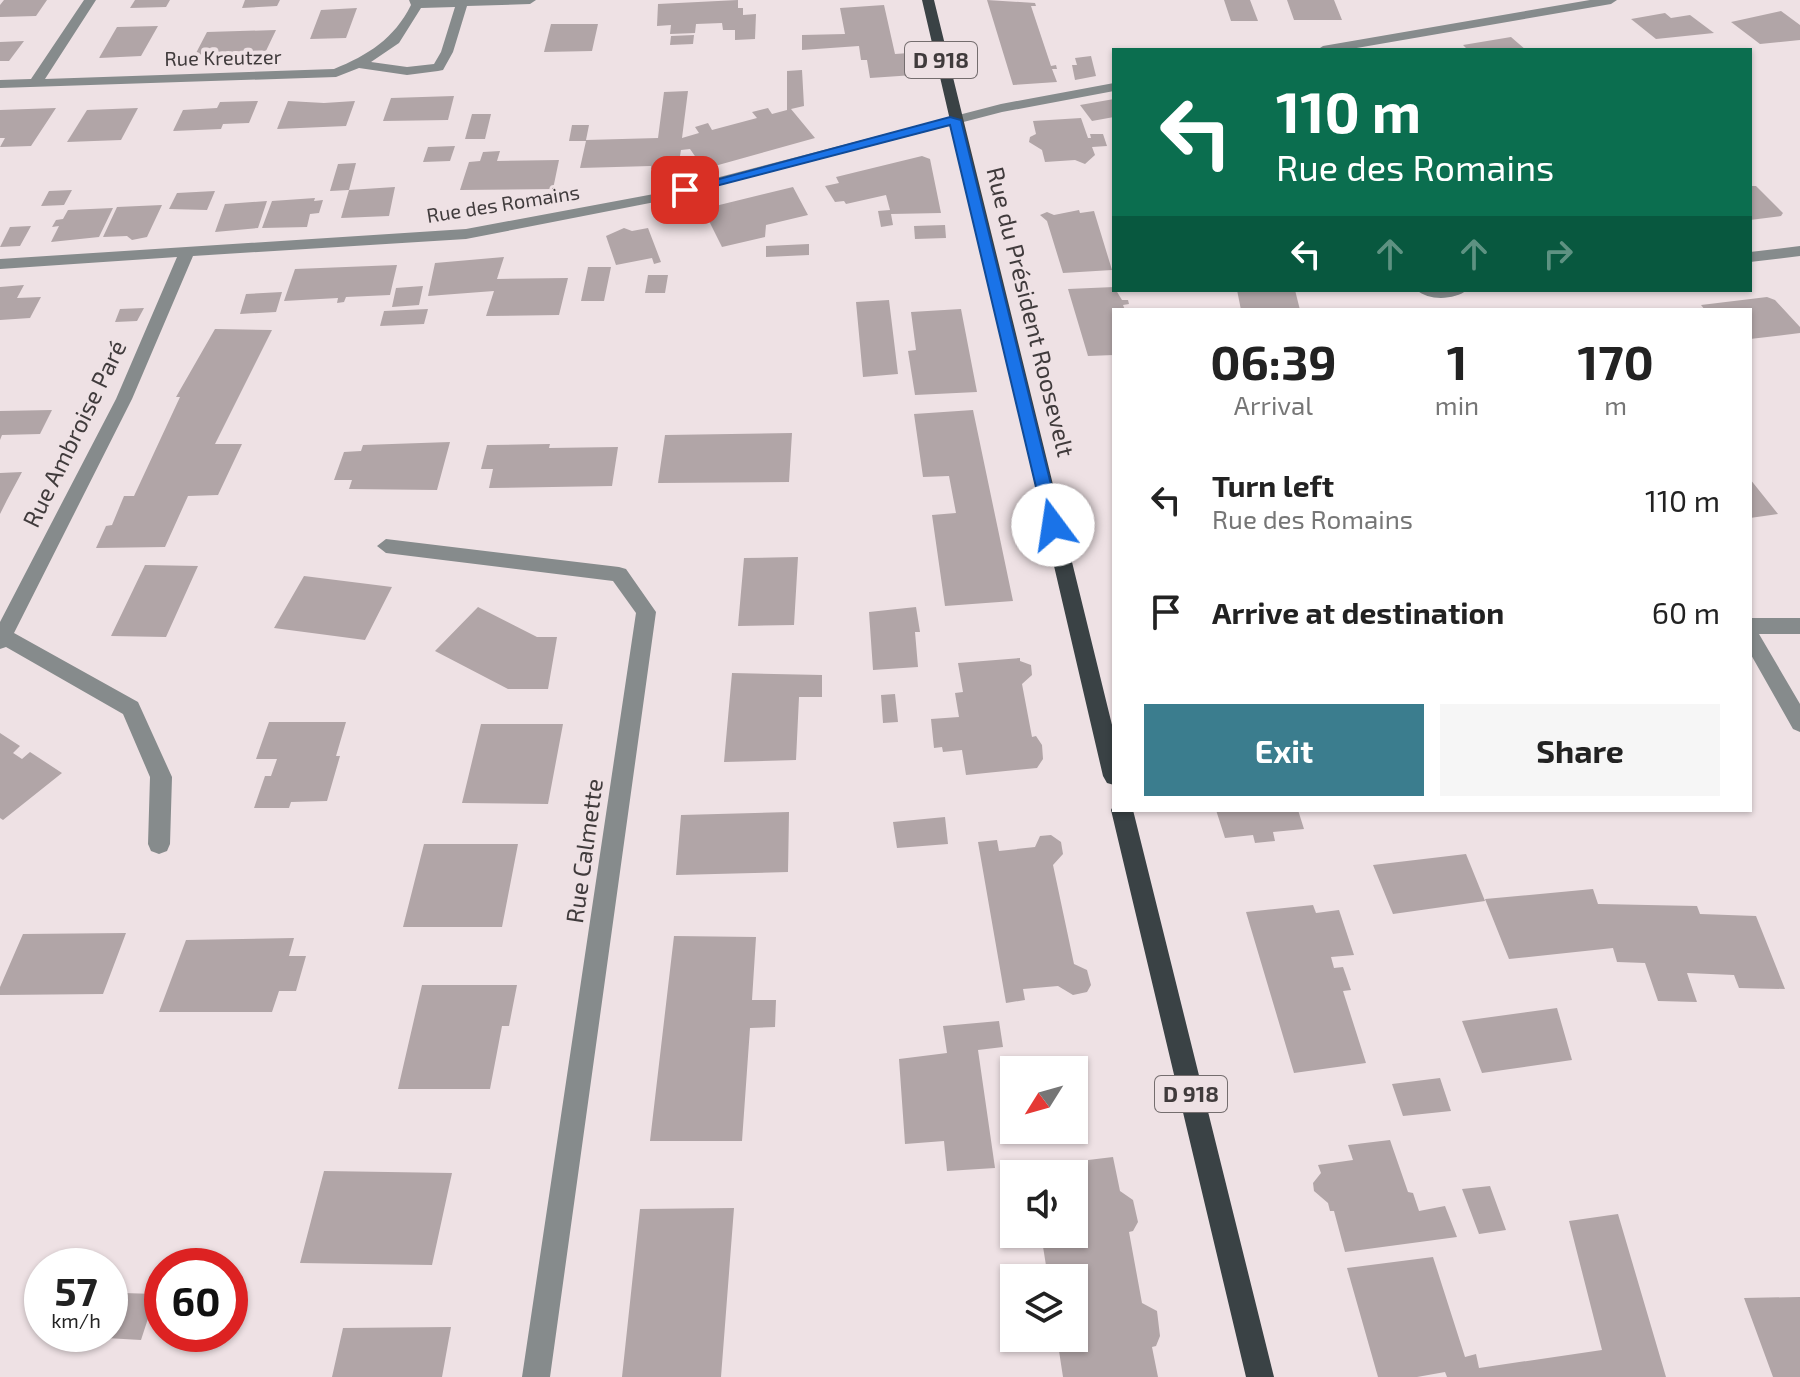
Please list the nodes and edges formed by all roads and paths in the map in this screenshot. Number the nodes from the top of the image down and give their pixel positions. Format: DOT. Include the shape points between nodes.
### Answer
graph roads {
  1 [pos="90,0"];
  2 [pos="530,0"];
  3 [pos="928,0"];
  4 [pos="1611,0"];
  5 [pos="416,2"];
  6 [pos="462,3"];
  7 [pos="1335,48"];
  8 [pos="358,64"];
  9 [pos="36,82"];
  10 [pos="0,84"];
  11 [pos="1112,87"];
  12 [pos="955,120"];
  13 [pos="187,252"];
  14 [pos="1799,252"];
  15 [pos="1752,257"];
  16 [pos="0,264"];
  17 [pos="386,546"];
  18 [pos="1752,626"];
  19 [pos="1800,626"];
  20 [pos="2,639"];
  21 [pos="1752,639"];
  22 [pos="1800,723"];
  23 [pos="1112,768"];
  24 [pos="1122,812"];
  25 [pos="159,844"];
  26 [pos="536,1377"];
  27 [pos="1260,1377"];
  1 -- 9 [label="street"];
  2 -- 6 [label="street, Rue Kreutzer"];
  3 -- 12 [label="main road, Rue du Président Roosevelt / D 918"];
  4 -- 7 [label="street"];
  5 -- 6 [label="street, Rue Kreutzer"];
  5 -- 8 [label="street, Rue Kreutzer" via="406,30"];
  6 -- 8 [label="street" via="438,67 407,71"];
  8 -- 9 [label="street, Rue Kreutzer" via="336,73 285,77"];
  9 -- 10 [label="street, Rue Kreutzer"];
  11 -- 12 [label="street, Rue des Romains"];
  12 -- 13 [label="street, Rue des Romains" via="655,198 466,234"];
  12 -- 23 [label="main road, Rue du Président Roosevelt / D 918"];
  13 -- 16 [label="street, Rue des Romains"];
  13 -- 20 [label="street, Rue Ambroise Paré" via="124,399"];
  14 -- 15 [label="street"];
  17 -- 26 [label="street, Rue Calmette" via="619,574 646,612"];
  18 -- 19 [label="street"];
  20 -- 25 [label="street, Rue Ambroise Paré" via="131,708 161,777"];
  21 -- 22 [label="street"];
  24 -- 27 [label="main road, D 918"];
}
